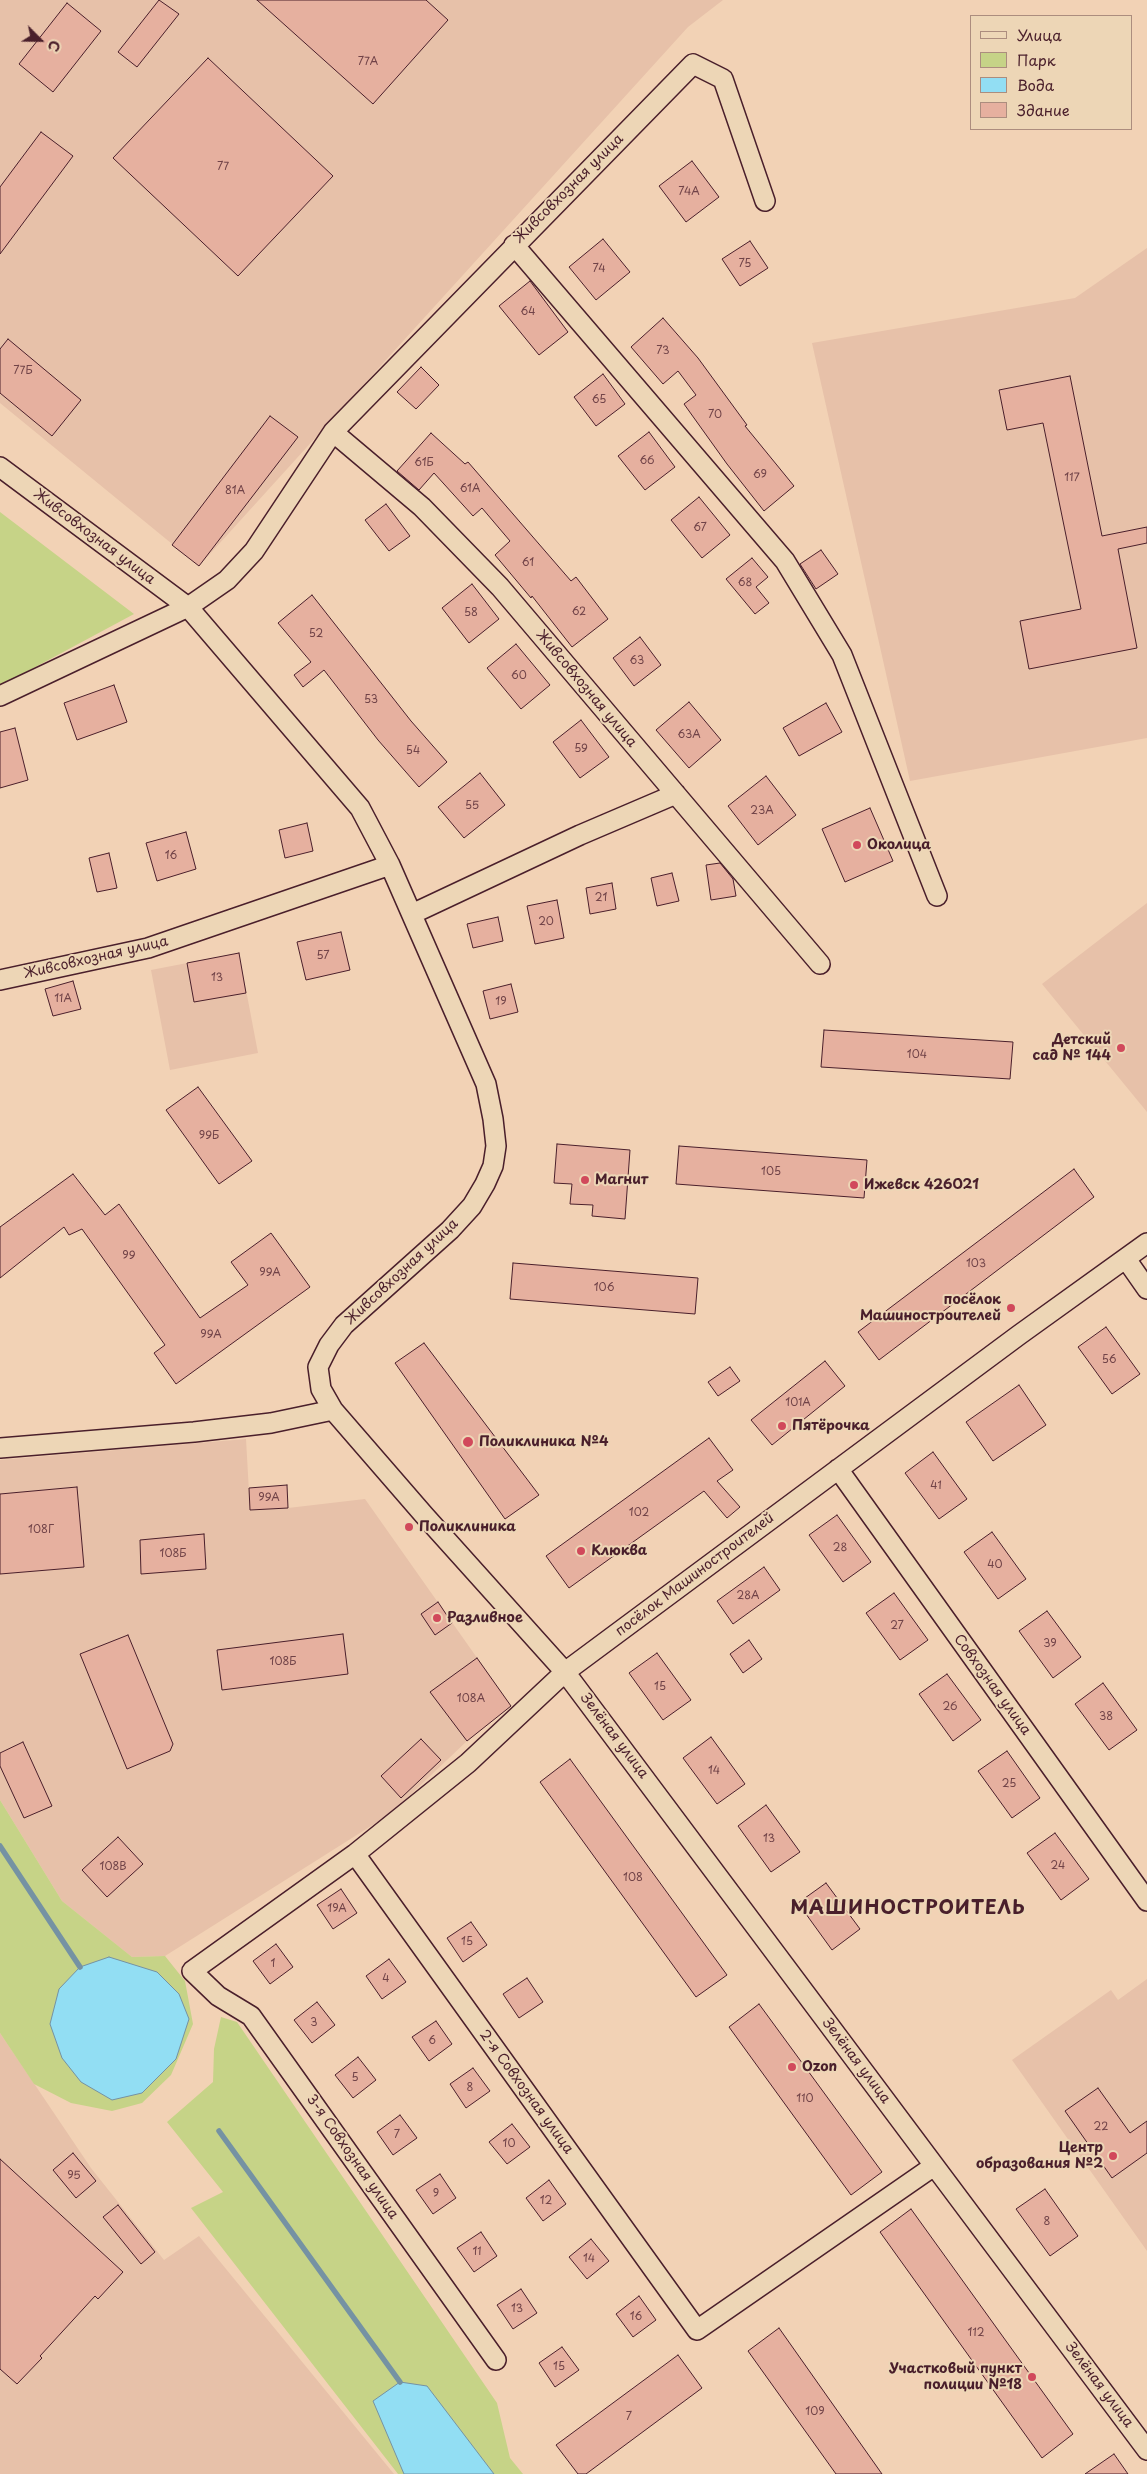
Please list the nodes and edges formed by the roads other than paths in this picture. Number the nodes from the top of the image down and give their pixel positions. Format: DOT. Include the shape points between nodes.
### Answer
graph roads {
  1 [pos="765,201"];
  2 [pos="514,245"];
  3 [pos="334,432"];
  4 [pos="0,467"];
  5 [pos="188,607"];
  6 [pos="0,696"];
  7 [pos="676,794"];
  8 [pos="390,865"];
  9 [pos="937,896"];
  10 [pos="412,914"];
  11 [pos="820,964"];
  12 [pos="0,980"];
  13 [pos="1147,1243"];
  14 [pos="1126,1259"];
  15 [pos="1147,1289"];
  16 [pos="334,1410"];
  17 [pos="0,1448"];
  18 [pos="838,1469"];
  19 [pos="565,1672"];
  20 [pos="355,1854"];
  21 [pos="1147,1901"];
  22 [pos="192,1971"];
  23 [pos="934,2166"];
  24 [pos="496,2360"];
  25 [pos="1147,2450"];
  1 -- 2 [label="street, Живсовхозная улица" via="723,79 693,64"];
  2 -- 3 [label="street, Живсовхозная улица"];
  2 -- 9 [label="street" via="785,561 842,655"];
  3 -- 5 [label="street, Живсовхозная улица" via="254,551 227,580"];
  3 -- 7 [label="street, Живсовхозная улица" via="422,507 500,587"];
  4 -- 5 [label="street, Живсовхозная улица"];
  5 -- 6 [label="street, Живсовхозная улица"];
  5 -- 8 [label="street, Живсовхозная улица" via="360,808"];
  7 -- 10 [label="street"];
  7 -- 11 [label="street, Живсовхозная улица"];
  8 -- 10 [label="street, Живсовхозная улица"];
  8 -- 12 [label="street, Живсовхозная улица" via="148,948"];
  10 -- 16 [label="street, Живсовхозная улица" via="486,1084 496,1146 493,1166 472,1206 450,1230 344,1325 329,1346 318,1367 321,1389"];
  13 -- 14 [label="street, посёлок Машиностроителей"];
  14 -- 15 [label="street"];
  14 -- 18 [label="street, посёлок Машиностроителей"];
  16 -- 17 [label="street" via="271,1423 194,1432"];
  16 -- 19 [label="street, Живсовхозная улица"];
  18 -- 19 [label="street, посёлок Машиностроителей"];
  18 -- 21 [label="street, Совхозная улица"];
  19 -- 20 [label="street, посёлок Машиностроителей" via="468,1763"];
  19 -- 23 [label="street, Зелёная улица"];
  20 -- 22 [label="street, посёлок Машиностроителей"];
  20 -- 23 [label="street, 2-я Совхозная улица" via="697,2330"];
  22 -- 24 [label="street, 3-я Совхозная улица" via="218,1996 251,2016"];
  23 -- 25 [label="street, Зелёная улица"];
}
